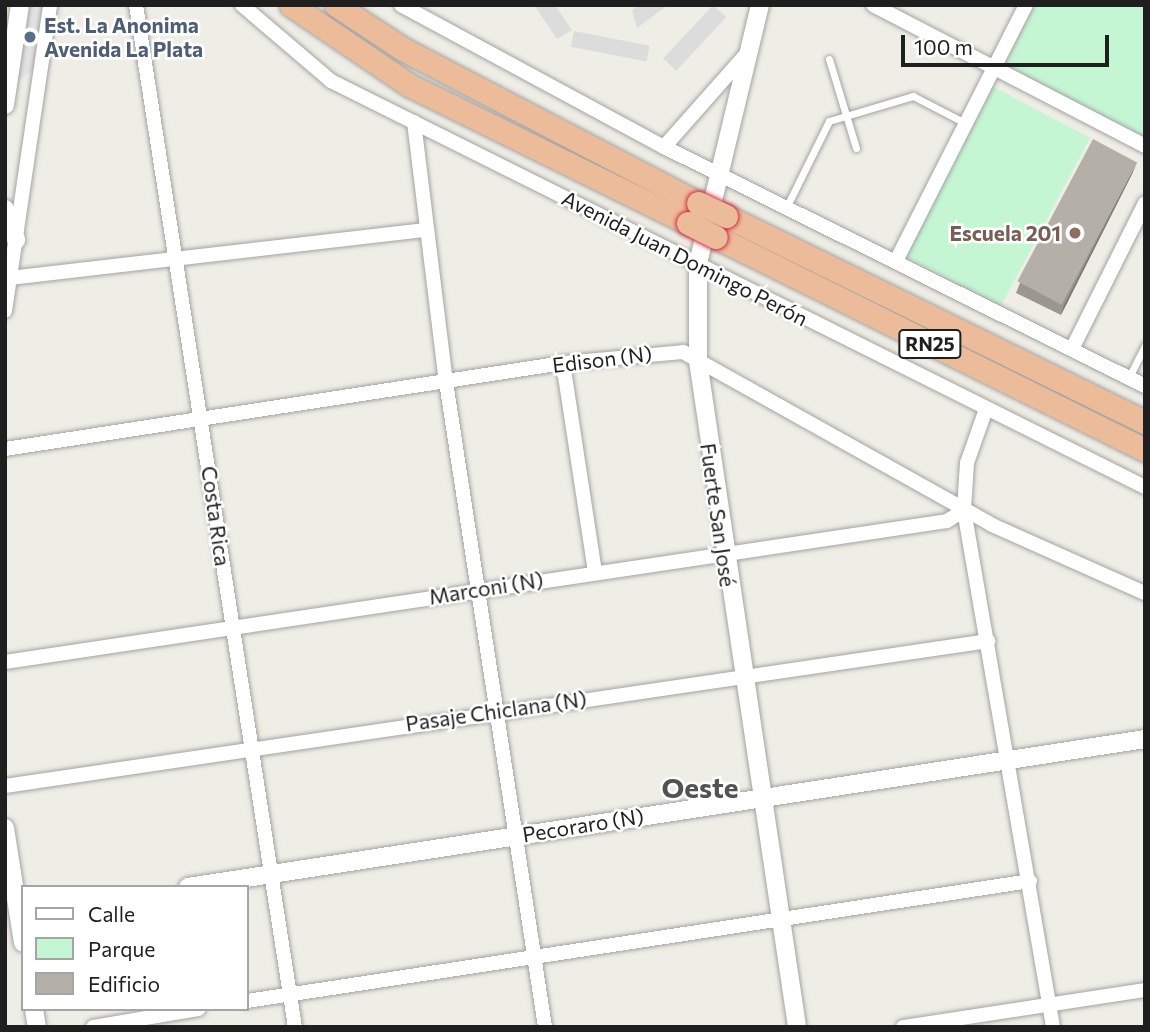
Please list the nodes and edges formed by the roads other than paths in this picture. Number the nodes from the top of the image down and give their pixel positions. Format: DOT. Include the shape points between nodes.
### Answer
graph roads {
  1 [pos="19,5"];
  2 [pos="50,5"];
  3 [pos="136,5"];
  4 [pos="242,5"];
  5 [pos="291,5"];
  6 [pos="336,5"];
  7 [pos="401,5"];
  8 [pos="760,5"];
  9 [pos="873,5"];
  10 [pos="1026,5"];
  11 [pos="750,50"];
  12 [pos="829,59"];
  13 [pos="994,69"];
  14 [pos="5,105"];
  15 [pos="846,116"];
  16 [pos="414,122"];
  17 [pos="965,123"];
  18 [pos="1145,146"];
  19 [pos="664,147"];
  20 [pos="856,148"];
  21 [pos="722,175"];
  22 [pos="1145,203"];
  23 [pos="787,206"];
  24 [pos="5,209"];
  25 [pos="425,230"];
  26 [pos="16,240"];
  27 [pos="176,259"];
  28 [pos="896,261"];
  29 [pos="698,264"];
  30 [pos="10,278"];
  31 [pos="5,311"];
  32 [pos="1145,345"];
  33 [pos="1072,349"];
  34 [pos="698,360"];
  35 [pos="564,363"];
  36 [pos="1129,377"];
  37 [pos="446,382"];
  38 [pos="1145,386"];
  39 [pos="986,409"];
  40 [pos="203,422"];
  41 [pos="1145,422"];
  42 [pos="5,449"];
  43 [pos="1145,450"];
  44 [pos="1145,487"];
  45 [pos="964,510"];
  46 [pos="722,552"];
  47 [pos="595,572"];
  48 [pos="478,589"];
  49 [pos="1145,593"];
  50 [pos="232,629"];
  51 [pos="988,641"];
  52 [pos="5,662"];
  53 [pos="741,677"];
  54 [pos="496,710"];
  55 [pos="1145,739"];
  56 [pos="252,748"];
  57 [pos="1010,758"];
  58 [pos="5,786"];
  59 [pos="761,798"];
  60 [pos="5,828"];
  61 [pos="515,836"];
  62 [pos="272,874"];
  63 [pos="1030,881"];
  64 [pos="201,885"];
  65 [pos="15,913"];
  66 [pos="782,918"];
  67 [pos="21,936"];
  68 [pos="534,954"];
  69 [pos="1145,990"];
  70 [pos="290,994"];
  71 [pos="248,1001"];
  72 [pos="1048,1003"];
  73 [pos="186,1011"];
  74 [pos="93,1027"];
  75 [pos="295,1027"];
  76 [pos="545,1027"];
  77 [pos="797,1027"];
  78 [pos="903,1027"];
  79 [pos="1053,1027"];
  1 -- 14 [label="street"];
  2 -- 26 [label="street"];
  3 -- 27 [label="street, Costa Rica"];
  4 -- 16 [label="street, Avenida Juan Domingo Perón" via="331,81"];
  5 -- 43 [label="highway, Avenida Juan Domingo Perón / RN25, bridge" via="409,85"];
  6 -- 41 [label="highway, RN25, bridge" via="403,48 698,203"];
  7 -- 19 [label="street"];
  8 -- 11 [label="street, Fuerte San José"];
  9 -- 13 [label="street"];
  10 -- 13 [label="street"];
  11 -- 19 [label="street"];
  11 -- 21 [label="street, Fuerte San José"];
  12 -- 15 [label="lane"];
  13 -- 17 [label="street"];
  13 -- 18 [label="street"];
  15 -- 17 [label="lane" via="913,96"];
  15 -- 20 [label="lane"];
  15 -- 23 [label="lane" via="829,121"];
  16 -- 25 [label="street"];
  16 -- 29 [label="street, Avenida Juan Domingo Perón"];
  17 -- 28 [label="street"];
  19 -- 21 [label="street"];
  21 -- 23 [label="street"];
  21 -- 29 [label="street, Fuerte San José"];
  22 -- 33 [label="street"];
  23 -- 28 [label="street"];
  24 -- 26 [label="street"];
  25 -- 27 [label="street"];
  25 -- 37 [label="street"];
  26 -- 30 [label="street"];
  27 -- 30 [label="street"];
  27 -- 40 [label="street, Costa Rica"];
  28 -- 33 [label="street"];
  29 -- 34 [label="street, Fuerte San José"];
  29 -- 39 [label="street, Avenida Juan Domingo Perón"];
  30 -- 31 [label="street"];
  32 -- 36 [label="lane"];
  33 -- 36 [label="street"];
  34 -- 35 [label="street, Edison (N)" via="668,351"];
  34 -- 45 [label="street, Edison (N)"];
  34 -- 46 [label="street, Fuerte San José"];
  35 -- 37 [label="street, Edison (N)"];
  35 -- 47 [label="street"];
  36 -- 38 [label="street"];
  37 -- 40 [label="street, Edison (N)"];
  37 -- 48 [label="street"];
  39 -- 44 [label="street, Avenida Juan Domingo Perón"];
  39 -- 45 [label="street" via="965,474"];
  40 -- 42 [label="street, Edison (N)"];
  40 -- 50 [label="street, Costa Rica"];
  45 -- 46 [label="street, Marconi (N)" via="947,521"];
  45 -- 49 [label="street, Edison (N)"];
  45 -- 51 [label="street"];
  46 -- 47 [label="street, Marconi (N)"];
  46 -- 53 [label="street, Fuerte San José"];
  47 -- 48 [label="street, Marconi (N)"];
  48 -- 50 [label="street, Marconi (N)"];
  48 -- 54 [label="street"];
  50 -- 52 [label="street, Marconi (N)"];
  50 -- 56 [label="street, Costa Rica"];
  51 -- 53 [label="street, Pasaje Chiclana (N)"];
  51 -- 57 [label="street"];
  53 -- 54 [label="street, Pasaje Chiclana (N)"];
  53 -- 59 [label="street, Fuerte San José"];
  54 -- 56 [label="street, Pasaje Chiclana (N)"];
  54 -- 61 [label="street"];
  55 -- 57 [label="street, Pecoraro (N)"];
  56 -- 58 [label="street, Pasaje Chiclana (N)"];
  56 -- 62 [label="street, Costa Rica"];
  57 -- 59 [label="street, Pecoraro (N)"];
  57 -- 63 [label="street"];
  59 -- 61 [label="street, Pecoraro (N)"];
  59 -- 66 [label="street, Fuerte San José"];
  60 -- 65 [label="street"];
  61 -- 62 [label="street, Pecoraro (N)"];
  61 -- 68 [label="street"];
  62 -- 64 [label="street, Pecoraro (N)"];
  62 -- 70 [label="street, Costa Rica"];
  63 -- 66 [label="street"];
  63 -- 72 [label="street"];
  65 -- 67 [label="street"];
  66 -- 68 [label="street"];
  66 -- 77 [label="street, Fuerte San José"];
  68 -- 70 [label="street"];
  68 -- 76 [label="street"];
  69 -- 72 [label="street"];
  70 -- 71 [label="street"];
  70 -- 75 [label="street, Costa Rica"];
  72 -- 78 [label="street"];
  72 -- 79 [label="street"];
  73 -- 74 [label="street"];
}
